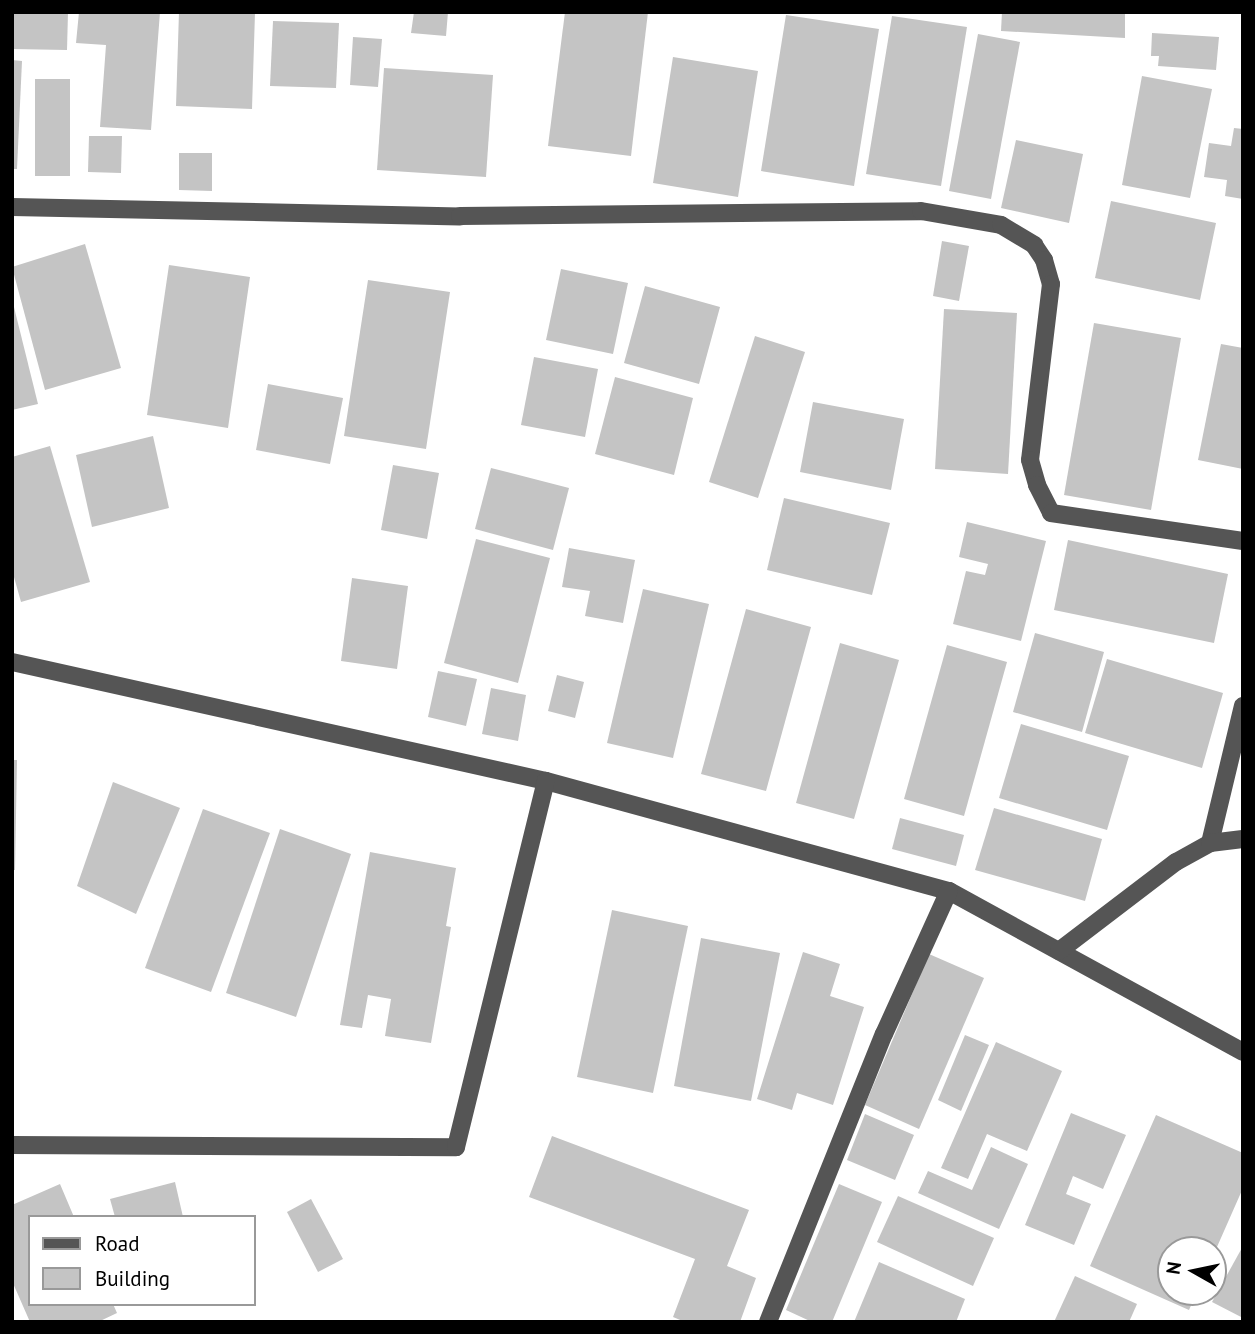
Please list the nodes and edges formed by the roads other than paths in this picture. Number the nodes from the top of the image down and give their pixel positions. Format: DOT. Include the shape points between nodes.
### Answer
graph roads {
  1 [pos="12,207"];
  2 [pos="1243,541"];
  3 [pos="12,662"];
  4 [pos="1243,706"];
  5 [pos="546,780"];
  6 [pos="1243,839"];
  7 [pos="1210,843"];
  8 [pos="949,891"];
  9 [pos="1059,951"];
  10 [pos="1243,1052"];
  11 [pos="12,1145"];
  12 [pos="768,1322"];
  1 -- 2 [label="street" via="460,216 921,211 1002,225 1034,245 1051,284 1030,460 1051,513"];
  3 -- 5 [label="street"];
  4 -- 7 [label="street"];
  5 -- 8 [label="street"];
  5 -- 11 [label="street" via="456,1147"];
  6 -- 7 [label="street"];
  7 -- 9 [label="street" via="1127,897"];
  8 -- 9 [label="street"];
  8 -- 12 [label="street" via="884,1034"];
  9 -- 10 [label="street"];
}
